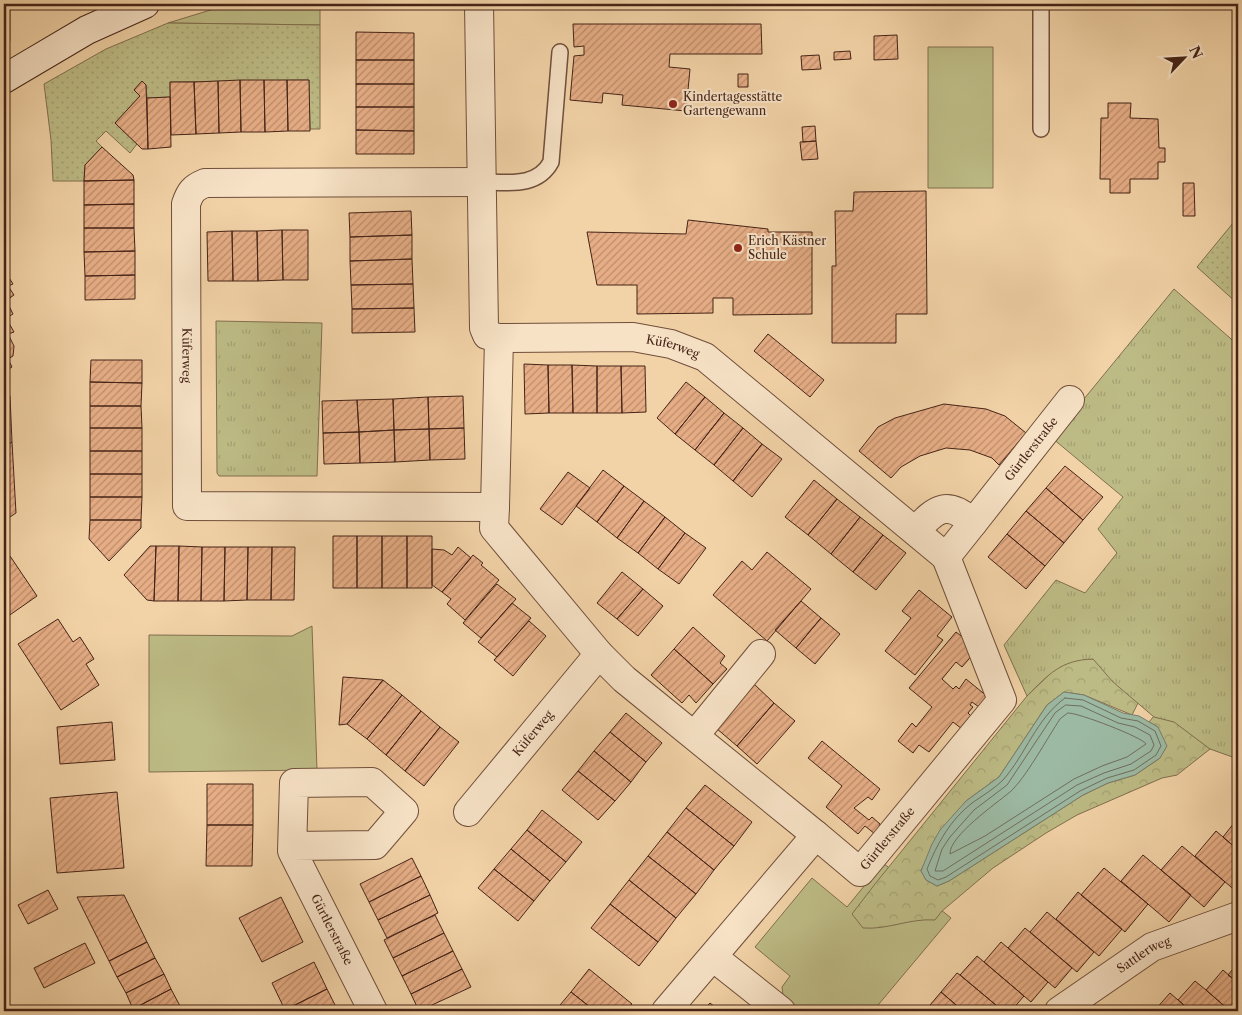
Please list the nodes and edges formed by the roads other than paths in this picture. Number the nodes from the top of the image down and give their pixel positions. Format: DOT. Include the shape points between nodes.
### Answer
graph roads {
  1 [pos="145,4"];
  2 [pos="479,4"];
  3 [pos="1041,4"];
  4 [pos="560,52"];
  5 [pos="4,79"];
  6 [pos="1040,129"];
  7 [pos="482,182"];
  8 [pos="499,338"];
  9 [pos="1070,400"];
  10 [pos="812,446"];
  11 [pos="495,507"];
  12 [pos="973,523"];
  13 [pos="916,531"];
  14 [pos="946,557"];
  15 [pos="599,654"];
  16 [pos="761,654"];
  17 [pos="694,735"];
  18 [pos="468,812"];
  19 [pos="816,835"];
  20 [pos="293,846"];
  21 [pos="1238,916"];
  22 [pos="713,957"];
  23 [pos="373,1011"];
  24 [pos="666,1011"];
  25 [pos="780,1011"];
  26 [pos="1059,1011"];
  1 -- 5 [label="street" via="87,30"];
  2 -- 7 [label="street"];
  3 -- 6 [label="lane"];
  4 -- 7 [label="lane" via="551,162 547,169 529,182"];
  7 -- 8 [label="street" via="484,328 487,335"];
  7 -- 11 [label="street, Küferweg" via="206,183 189,193 186,204 187,506"];
  8 -- 10 [label="street, Küferweg" via="633,337 671,344 705,357"];
  8 -- 11 [label="street"];
  9 -- 12 [label="street, Gürtlerstraße"];
  10 -- 13 [label="street, Gürtlerstraße"];
  11 -- 15 [label="street" via="494,528"];
  12 -- 13 [label="street" via="962,512 948,507 935,512"];
  12 -- 14 [label="street, Gürtlerstraße"];
  13 -- 14 [label="street, Gürtlerstraße"];
  14 -- 19 [label="street, Gürtlerstraße" via="1002,700 860,872"];
  15 -- 17 [label="street" via="624,679"];
  15 -- 18 [label="street, Küferweg"];
  16 -- 17 [label="street"];
  17 -- 19 [label="street"];
  19 -- 22 [label="street"];
  20 -- 23 [label="street, Gürtlerstraße" via="292,851"];
  21 -- 26 [label="street, Sattlerweg" via="1152,947"];
  22 -- 24 [label="street"];
  22 -- 25 [label="street"];
}
